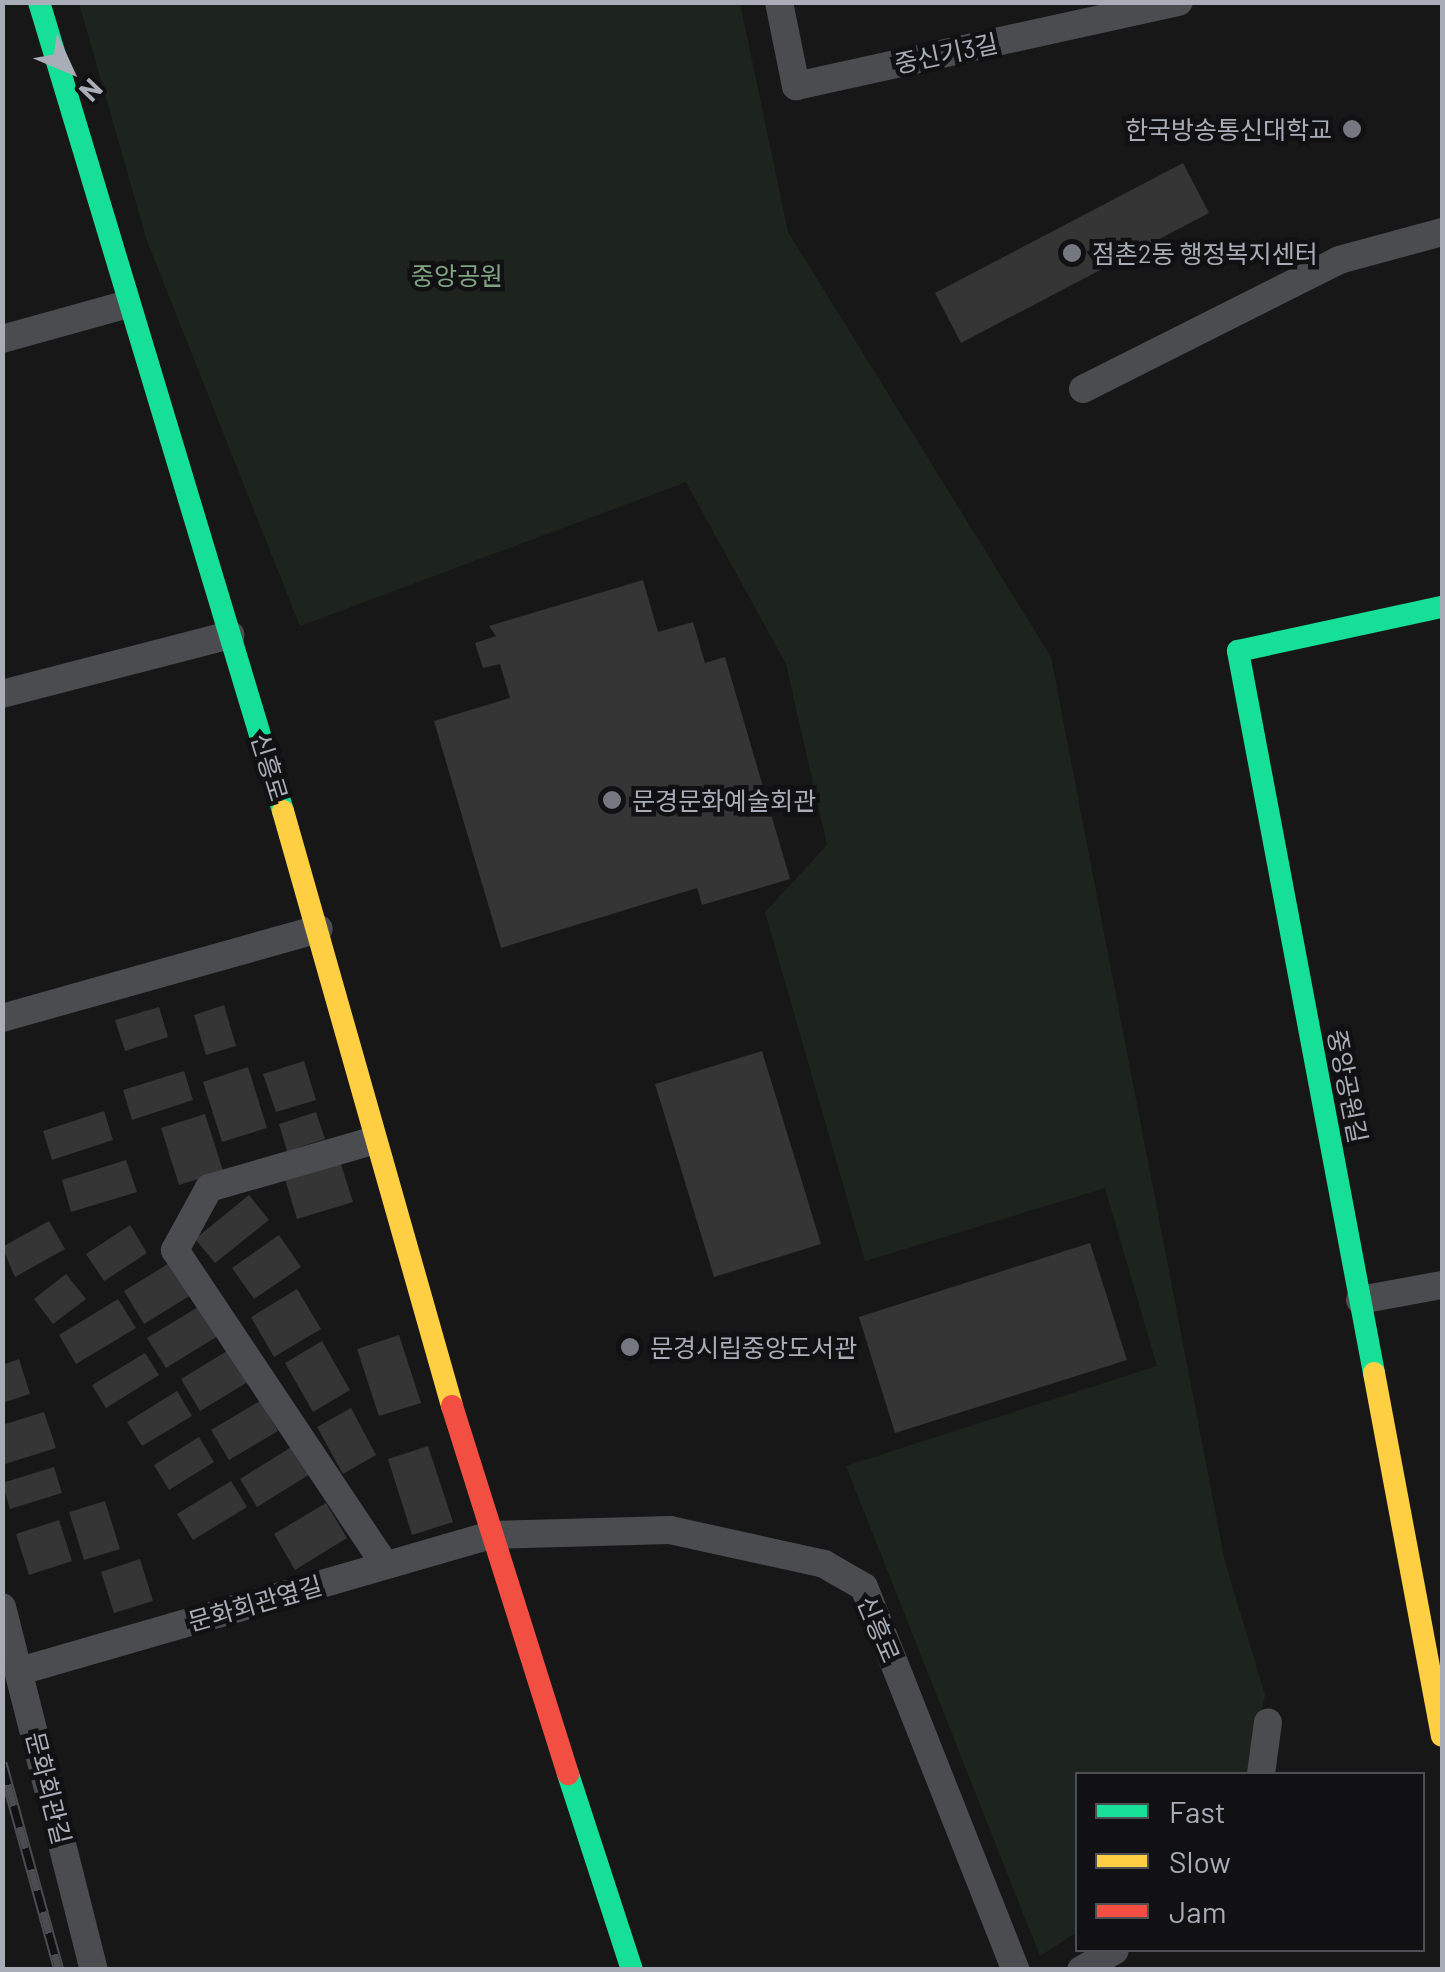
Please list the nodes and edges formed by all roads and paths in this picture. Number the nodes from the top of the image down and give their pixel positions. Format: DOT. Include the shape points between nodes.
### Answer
graph roads {
  1 [pos="39,2"];
  2 [pos="778,2"];
  3 [pos="1180,2"];
  4 [pos="1130,8"];
  5 [pos="1442,232"];
  6 [pos="125,305"];
  7 [pos="2,339"];
  8 [pos="1083,389"];
  9 [pos="1442,607"];
  10 [pos="230,635"];
  11 [pos="2,694"];
  12 [pos="319,929"];
  13 [pos="2,1018"];
  14 [pos="372,1141"];
  15 [pos="1442,1285"];
  16 [pos="1360,1300"];
  17 [pos="491,1534"];
  18 [pos="385,1564"];
  19 [pos="2,1607"];
  20 [pos="20,1672"];
  21 [pos="1268,1722"];
  22 [pos="1442,1736"];
  23 [pos="1261,1772"];
  24 [pos="1112,1952"];
  25 [pos="94,1970"];
  26 [pos="632,1970"];
  27 [pos="1016,1970"];
  28 [pos="1081,1970"];
  1 -- 6 [label="street, 신흥로"];
  2 -- 4 [label="street, 중신기3길" via="796,86"];
  3 -- 4 [label="street, 중신기3길"];
  5 -- 8 [label="street" via="1338,260"];
  6 -- 7 [label="street"];
  6 -- 10 [label="street, 신흥로"];
  9 -- 16 [label="street, 중앙공원길" via="1238,651"];
  10 -- 11 [label="street"];
  10 -- 12 [label="street, 신흥로"];
  12 -- 13 [label="street"];
  12 -- 14 [label="street, 신흥로"];
  14 -- 17 [label="street, 신흥로"];
  14 -- 18 [label="street" via="208,1188 174,1250"];
  15 -- 16 [label="street"];
  16 -- 22 [label="street, 중앙공원길"];
  17 -- 18 [label="street, 문화회관옆길"];
  17 -- 26 [label="street, 신흥로"];
  17 -- 27 [label="street, 신흥로" via="670,1530 824,1564 864,1587"];
  18 -- 20 [label="street, 문화회관옆길"];
  19 -- 20 [label="street, 문화회관길"];
  20 -- 25 [label="street, 문화회관길"];
  21 -- 23 [label="street"];
  24 -- 28 [label="street"];
}
